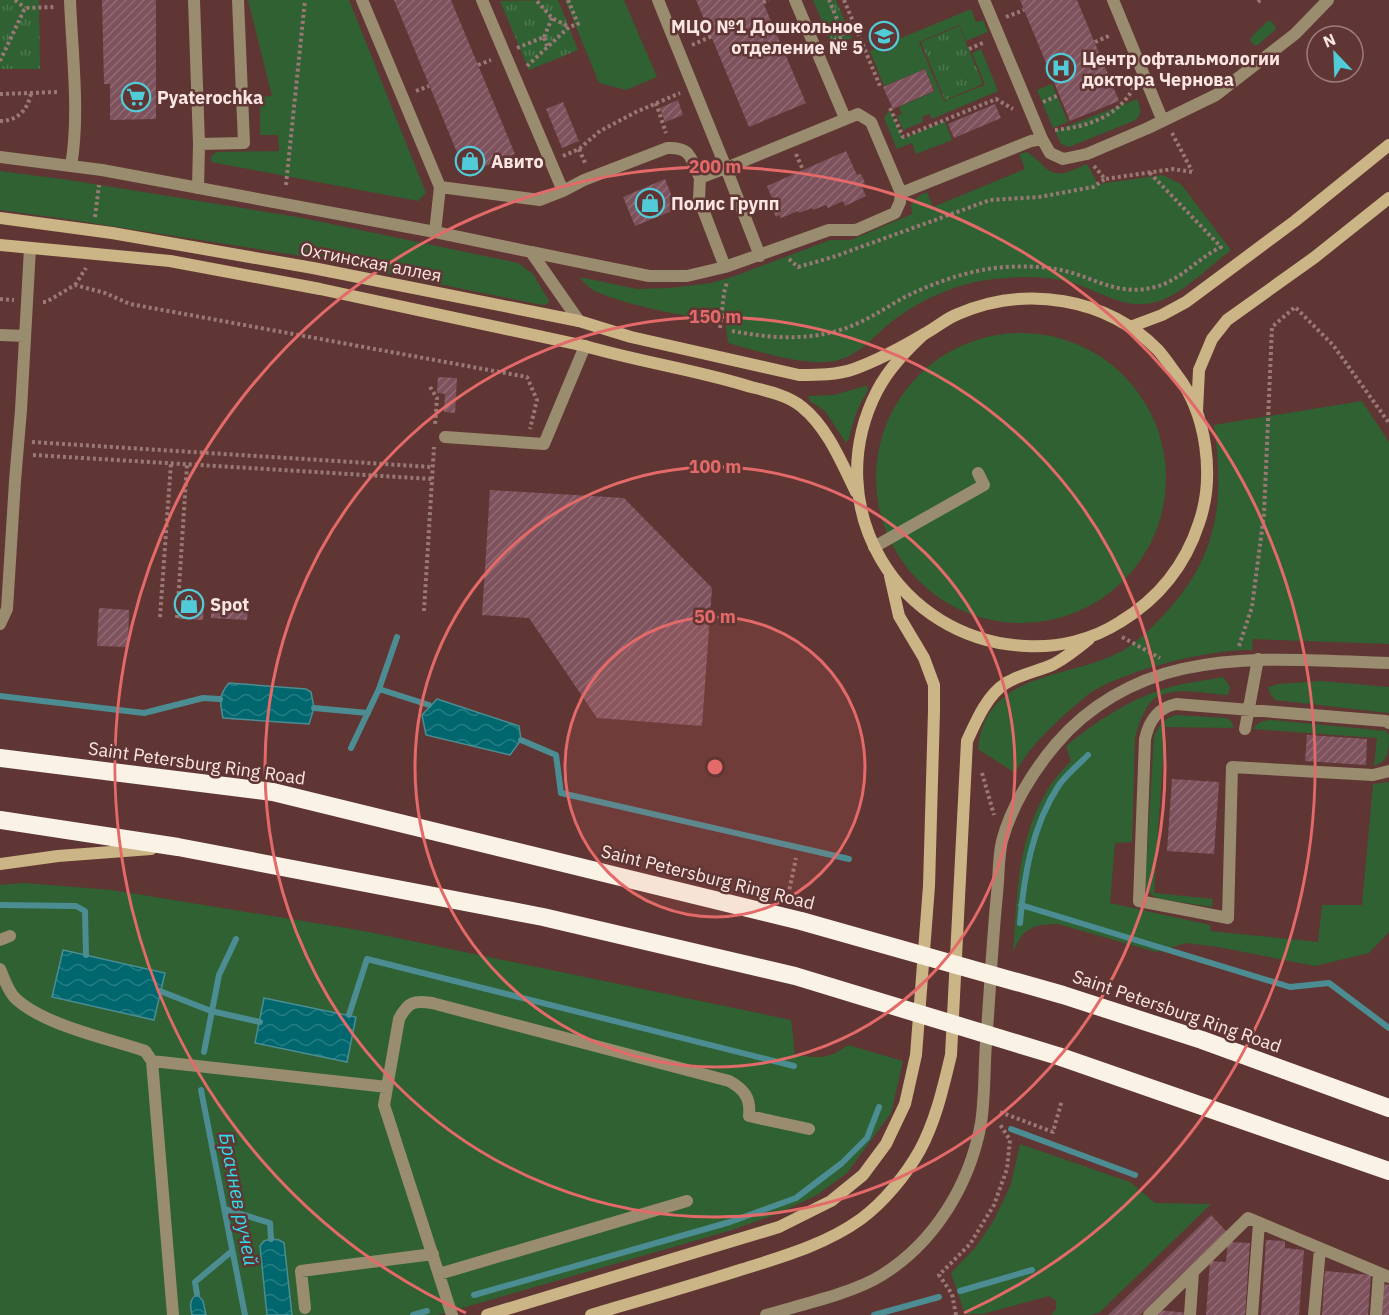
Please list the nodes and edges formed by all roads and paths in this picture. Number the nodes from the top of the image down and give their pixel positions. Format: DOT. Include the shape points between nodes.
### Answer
graph roads {
  1 [pos="15,0"];
  2 [pos="26,0"];
  3 [pos="194,0"];
  4 [pos="238,0"];
  5 [pos="305,0"];
  6 [pos="362,0"];
  7 [pos="482,0"];
  8 [pos="536,0"];
  9 [pos="568,0"];
  10 [pos="658,0"];
  11 [pos="769,0"];
  12 [pos="795,0"];
  13 [pos="829,0"];
  14 [pos="844,0"];
  15 [pos="984,0"];
  16 [pos="1113,0"];
  17 [pos="1328,0"];
  18 [pos="763,2"];
  19 [pos="70,4"];
  20 [pos="25,8"];
  21 [pos="1024,10"];
  22 [pos="552,18"];
  23 [pos="1005,18"];
  24 [pos="569,27"];
  25 [pos="712,36"];
  26 [pos="544,37"];
  27 [pos="1107,37"];
  28 [pos="1095,42"];
  29 [pos="826,44"];
  30 [pos="692,45"];
  31 [pos="978,45"];
  32 [pos="547,46"];
  33 [pos="519,47"];
  34 [pos="969,49"];
  35 [pos="0,61"];
  36 [pos="527,66"];
  37 [pos="429,86"];
  38 [pos="880,86"];
  39 [pos="686,90"];
  40 [pos="61,92"];
  41 [pos="31,93"];
  42 [pos="413,93"];
  43 [pos="0,94"];
  44 [pos="1059,95"];
  45 [pos="1137,95"];
  46 [pos="1048,100"];
  47 [pos="656,103"];
  48 [pos="890,108"];
  49 [pos="1013,109"];
  50 [pos="845,118"];
  51 [pos="1162,119"];
  52 [pos="0,121"];
  53 [pos="657,136"];
  54 [pos="1047,137"];
  55 [pos="199,144"];
  56 [pos="1389,145"];
  57 [pos="579,148"];
  58 [pos="795,151"];
  59 [pos="562,156"];
  60 [pos="785,156"];
  61 [pos="0,157"];
  62 [pos="798,158"];
  63 [pos="596,161"];
  64 [pos="1092,164"];
  65 [pos="71,166"];
  66 [pos="726,168"];
  67 [pos="803,170"];
  68 [pos="1149,172"];
  69 [pos="700,178"];
  70 [pos="1105,179"];
  71 [pos="99,184"];
  72 [pos="286,185"];
  73 [pos="440,187"];
  74 [pos="198,188"];
  75 [pos="563,191"];
  76 [pos="902,193"];
  77 [pos="1389,198"];
  78 [pos="0,218"];
  79 [pos="94,223"];
  80 [pos="435,232"];
  81 [pos="0,244"];
  82 [pos="1221,247"];
  83 [pos="30,248"];
  84 [pos="777,249"];
  85 [pos="531,252"];
  86 [pos="759,255"];
  87 [pos="729,265"];
  88 [pos="86,268"];
  89 [pos="75,285"];
  90 [pos="0,299"];
  91 [pos="26,301"];
  92 [pos="579,321"];
  93 [pos="1130,327"];
  94 [pos="720,328"];
  95 [pos="924,334"];
  96 [pos="0,335"];
  97 [pos="24,336"];
  98 [pos="585,346"];
  99 [pos="430,387"];
  100 [pos="1197,412"];
  101 [pos="1389,423"];
  102 [pos="435,427"];
  103 [pos="440,436"];
  104 [pos="30,441"];
  105 [pos="527,443"];
  106 [pos="29,454"];
  107 [pos="171,463"];
  108 [pos="187,465"];
  109 [pos="432,467"];
  110 [pos="978,473"];
  111 [pos="432,479"];
  112 [pos="858,496"];
  113 [pos="874,548"];
  114 [pos="890,575"];
  115 [pos="424,611"];
  116 [pos="160,617"];
  117 [pos="177,618"];
  118 [pos="0,624"];
  119 [pos="1109,629"];
  120 [pos="1094,636"];
  121 [pos="1258,659"];
  122 [pos="1231,661"];
  123 [pos="1389,663"];
  124 [pos="1180,669"];
  125 [pos="1248,709"];
  126 [pos="1389,723"];
  127 [pos="1245,729"];
  128 [pos="967,741"];
  129 [pos="0,758"];
  130 [pos="1389,771"];
  131 [pos="0,820"];
  132 [pos="1002,841"];
  133 [pos="178,847"];
  134 [pos="796,858"];
  135 [pos="0,864"];
  136 [pos="786,904"];
  137 [pos="0,969"];
  138 [pos="152,1061"];
  139 [pos="387,1087"];
  140 [pos="1062,1100"];
  141 [pos="1389,1108"];
  142 [pos="1000,1112"];
  143 [pos="999,1123"];
  144 [pos="809,1129"];
  145 [pos="1389,1171"];
  146 [pos="687,1201"];
  147 [pos="1259,1223"];
  148 [pos="1320,1248"];
  149 [pos="433,1254"];
  150 [pos="1193,1272"];
  151 [pos="439,1274"];
  152 [pos="1384,1275"];
  153 [pos="305,1308"];
  154 [pos="173,1315"];
  155 [pos="452,1315"];
  156 [pos="487,1315"];
  157 [pos="591,1315"];
  158 [pos="766,1315"];
  159 [pos="956,1315"];
  160 [pos="1149,1315"];
  161 [pos="1190,1315"];
  162 [pos="1252,1315"];
  163 [pos="1314,1315"];
  164 [pos="1376,1315"];
  1 -- 20 [label="path"];
  2 -- 20 [label="path"];
  3 -- 55 [label="street"];
  4 -- 55 [label="street" via="244,143"];
  5 -- 72 [label="path"];
  6 -- 73 [label="street"];
  7 -- 75 [label="street"];
  8 -- 22 [label="path"];
  9 -- 24 [label="path" via="578,24"];
  10 -- 66 [label="street"];
  11 -- 18 [label="path"];
  12 -- 50 [label="street"];
  13 -- 29 [label="path" via="844,36"];
  14 -- 38 [label="path"];
  15 -- 54 [label="street"];
  16 -- 51 [label="street"];
  17 -- 51 [label="street" via="1295,34 1216,95"];
  19 -- 20 [label="path"];
  19 -- 65 [label="street" via="74,92"];
  20 -- 35 [label="path"];
  21 -- 23 [label="path"];
  22 -- 24 [label="path"];
  22 -- 26 [label="path"];
  24 -- 32 [label="path"];
  25 -- 30 [label="path"];
  26 -- 32 [label="path"];
  26 -- 33 [label="path"];
  27 -- 28 [label="path"];
  31 -- 34 [label="path"];
  32 -- 36 [label="path"];
  37 -- 42 [label="path"];
  39 -- 47 [label="path"];
  40 -- 41 [label="path"];
  41 -- 43 [label="path"];
  41 -- 52 [label="path" via="21,114"];
  44 -- 46 [label="path"];
  45 -- 54 [label="path" via="1134,87 1112,114 1077,128 1050,130"];
  47 -- 53 [label="path" via="667,132"];
  47 -- 57 [label="path" via="600,131"];
  48 -- 49 [label="path" via="903,137 996,99"];
  50 -- 66 [label="street"];
  50 -- 76 [label="street" via="858,114 871,123"];
  51 -- 54 [label="street" via="1088,154 1063,159 1050,153"];
  51 -- 68 [label="path" via="1192,172"];
  54 -- 76 [label="street"];
  55 -- 74 [label="street"];
  56 -- 93 [label="street" via="1186,302"];
  57 -- 59 [label="path"];
  57 -- 63 [label="path" via="585,163"];
  58 -- 60 [label="path"];
  61 -- 65 [label="street"];
  62 -- 67 [label="path"];
  64 -- 70 [label="path"];
  65 -- 74 [label="street"];
  66 -- 69 [label="street"];
  66 -- 86 [label="street"];
  68 -- 70 [label="path"];
  68 -- 82 [label="path"];
  69 -- 75 [label="street" via="688,153 681,147 667,148"];
  69 -- 87 [label="street" via="699,199"];
  70 -- 84 [label="path" via="1093,186 1050,195 990,200 798,267"];
  71 -- 79 [label="path"];
  73 -- 75 [label="street" via="540,200"];
  73 -- 80 [label="street"];
  74 -- 80 [label="street"];
  76 -- 84 [label="street" via="895,213 856,230 829,230"];
  77 -- 100 [label="street" via="1227,320 1212,339 1199,370"];
  78 -- 92 [label="street, Охтинская аллея" via="313,268"];
  80 -- 85 [label="street"];
  81 -- 83 [label="street, Охтинская аллея"];
  83 -- 91 [label="street"];
  83 -- 98 [label="street, Охтинская аллея" via="170,261"];
  84 -- 86 [label="street"];
  85 -- 87 [label="street" via="649,276 687,276"];
  85 -- 92 [label="street"];
  86 -- 87 [label="street"];
  87 -- 94 [label="path"];
  88 -- 89 [label="path"];
  89 -- 91 [label="path" via="46,302"];
  89 -- 105 [label="path" via="130,304 527,377 537,400"];
  90 -- 91 [label="path"];
  91 -- 97 [label="street"];
  92 -- 95 [label="street, Охтинская аллея" via="631,337 799,375 853,370"];
  93 -- 95 [label="street" via="1072,302 1026,297 990,302 964,311"];
  93 -- 100 [label="street" via="1181,379"];
  95 -- 112 [label="street" via="898,359 877,390 863,424 857,460"];
  96 -- 97 [label="street"];
  97 -- 118 [label="street" via="7,609"];
  98 -- 105 [label="street" via="544,444"];
  98 -- 112 [label="street, Охтинская аллея" via="719,377 801,406 834,449"];
  99 -- 102 [label="path" via="437,398"];
  100 -- 119 [label="street" via="1206,448 1207,484 1197,529 1166,585 1140,610"];
  101 -- 122 [label="path" via="1333,345 1295,307 1272,327 1264,514 1252,607"];
  103 -- 105 [label="street"];
  103 -- 109 [label="path"];
  104 -- 109 [label="path"];
  106 -- 107 [label="path"];
  107 -- 108 [label="path"];
  107 -- 116 [label="path"];
  108 -- 111 [label="path"];
  108 -- 117 [label="path"];
  109 -- 111 [label="path"];
  110 -- 113 [label="street" via="984,485"];
  111 -- 115 [label="path"];
  112 -- 113 [label="street"];
  113 -- 114 [label="street"];
  114 -- 120 [label="street" via="931,615 982,640 1038,647"];
  114 -- 156 [label="street" via="899,616 924,658 934,685 934,711 928,886 916,1055 905,1104 886,1144 863,1175 831,1201 779,1227"];
  119 -- 120 [label="street"];
  119 -- 124 [label="path"];
  120 -- 128 [label="street" via="1052,664 1004,684 978,716"];
  121 -- 122 [label="street"];
  121 -- 123 [label="street"];
  121 -- 125 [label="street"];
  122 -- 124 [label="street"];
  124 -- 132 [label="street" via="1122,691 1071,725 1021,794"];
  125 -- 126 [label="street"];
  125 -- 127 [label="street"];
  125 -- 130 [label="street" via="1176,704 1164,707 1154,716 1145,739 1138,901 1228,918 1232,767 1373,775"];
  128 -- 132 [label="path" via="982,773"];
  128 -- 157 [label="street" via="951,1055 932,1127 919,1152 892,1190 862,1218 832,1237 790,1254"];
  129 -- 141 [label="highway, Saint Petersburg Ring Road" via="273,792 801,921 1063,994"];
  131 -- 133 [label="highway"];
  132 -- 158 [label="street" via="981,1122 968,1171 951,1204 930,1232 881,1276"];
  133 -- 135 [label="street"];
  133 -- 145 [label="highway" via="543,917 795,976 1058,1056"];
  134 -- 136 [label="path"];
  137 -- 138 [label="street" via="12,996 29,1009 56,1022 145,1051"];
  138 -- 139 [label="street"];
  138 -- 154 [label="street"];
  139 -- 144 [label="street" via="399,1019 406,1006 419,1001 729,1082 746,1095 748,1116"];
  139 -- 149 [label="street" via="384,1105"];
  140 -- 142 [label="path" via="1053,1132"];
  143 -- 159 [label="path" via="1010,1140 1007,1169 994,1204 969,1244 939,1275 952,1294"];
  146 -- 151 [label="street"];
  147 -- 148 [label="street"];
  147 -- 150 [label="street" via="1248,1218"];
  147 -- 162 [label="street"];
  148 -- 152 [label="street"];
  148 -- 163 [label="street"];
  149 -- 151 [label="street"];
  149 -- 153 [label="street" via="301,1271"];
  150 -- 160 [label="street"];
  150 -- 161 [label="street"];
  151 -- 155 [label="street"];
  152 -- 164 [label="street"];
}
